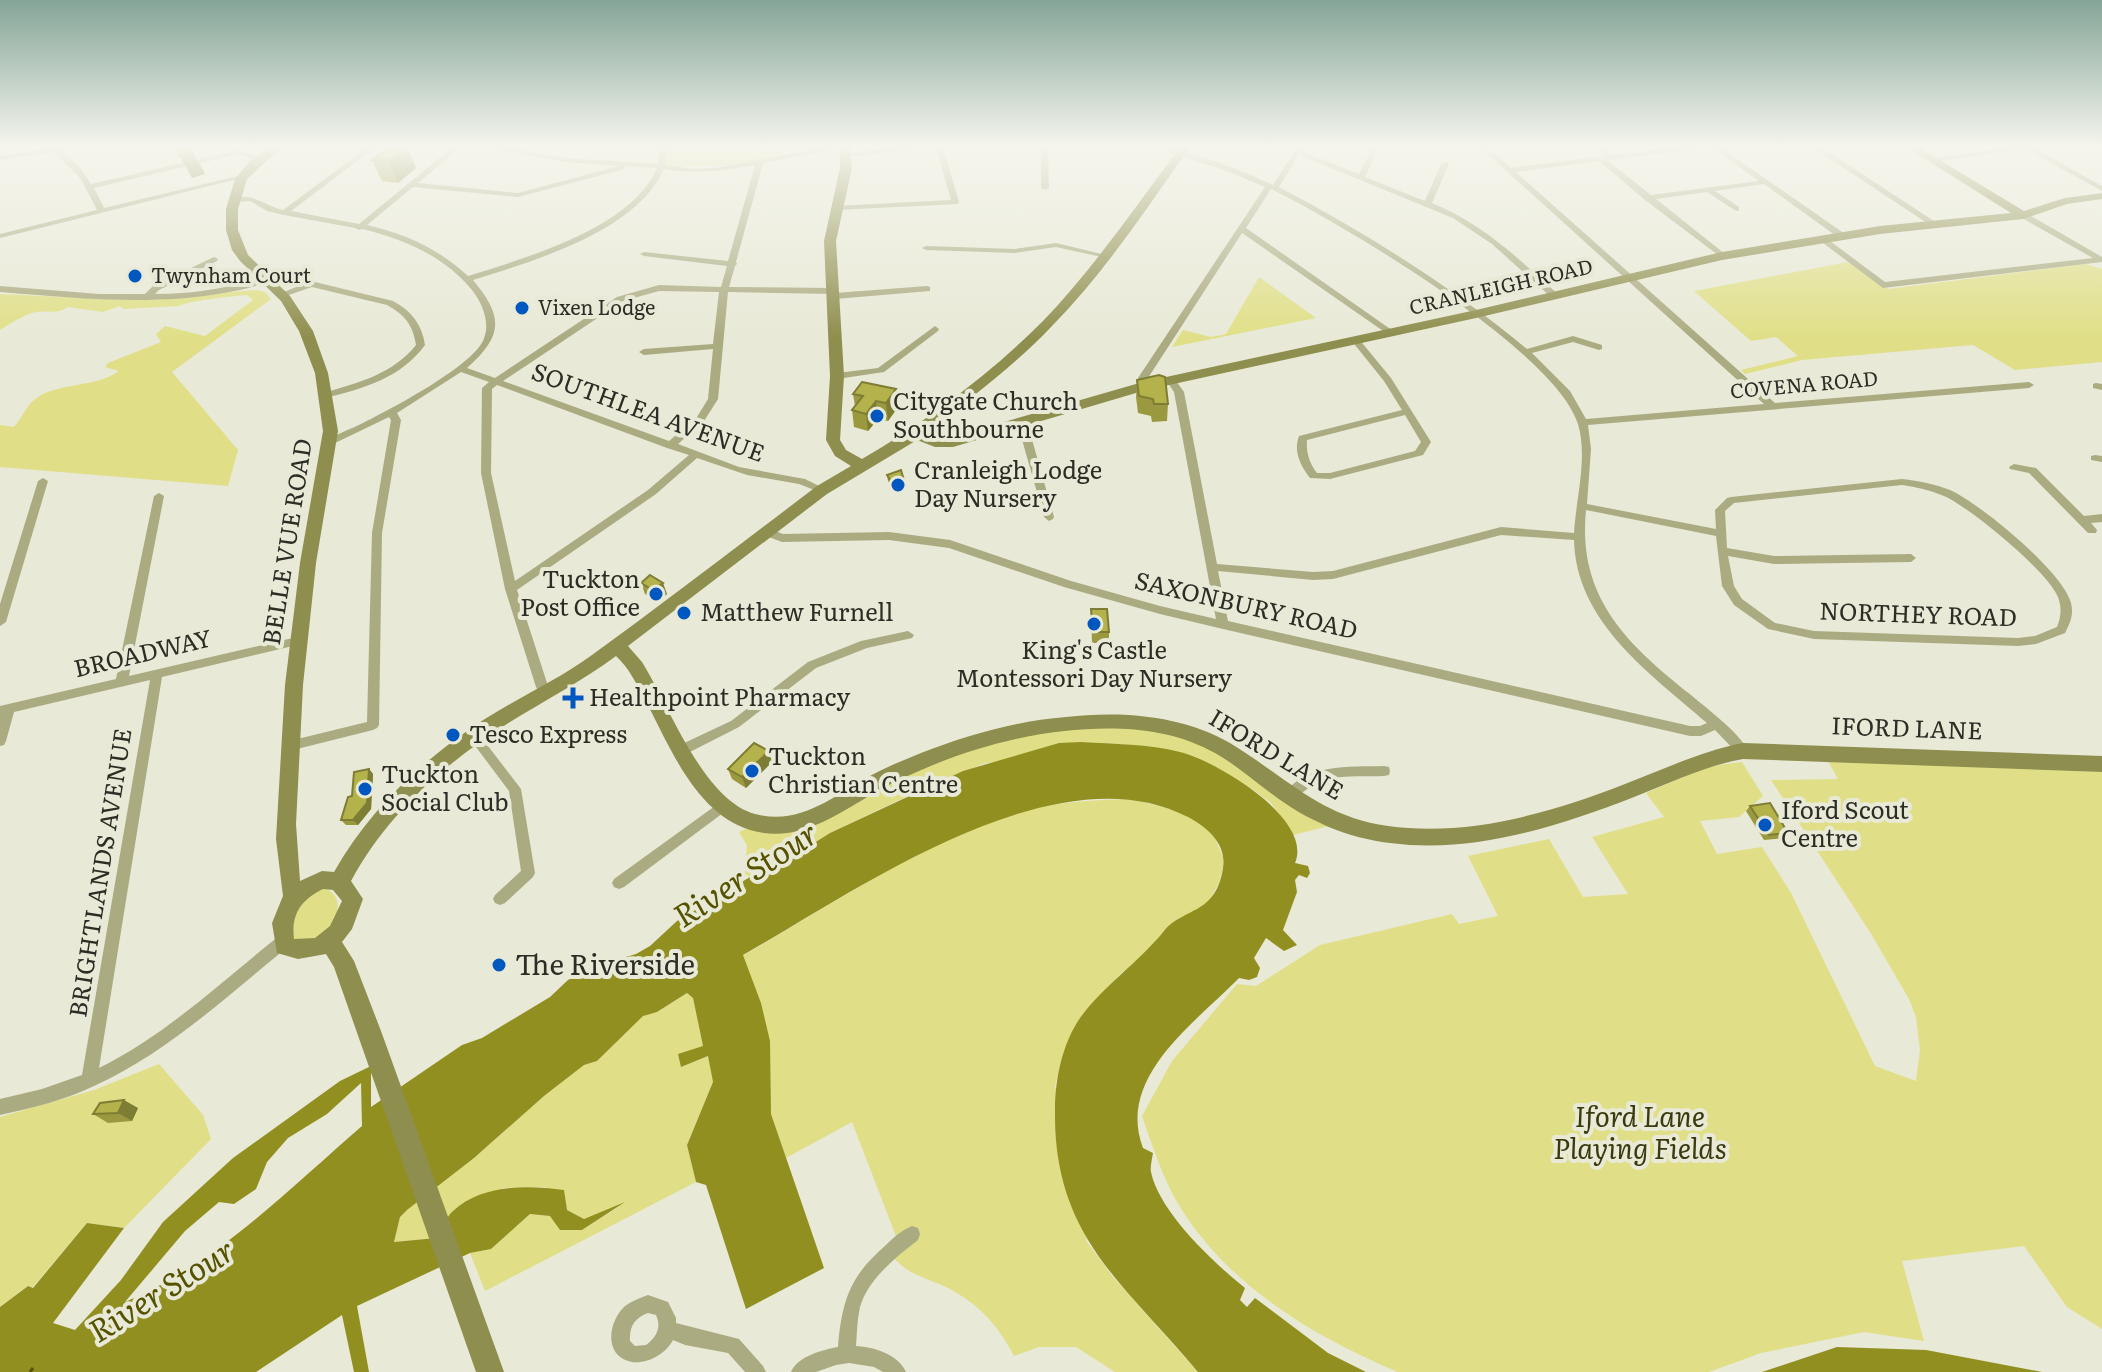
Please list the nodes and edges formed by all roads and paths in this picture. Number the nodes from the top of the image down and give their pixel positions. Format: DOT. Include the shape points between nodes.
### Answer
graph roads {
  1 [pos="97,211"];
  2 [pos="232,211"];
  3 [pos="279,211"];
  4 [pos="287,211"];
  5 [pos="380,211"];
  6 [pos="619,211"];
  7 [pos="747,211"];
  8 [pos="835,211"];
  9 [pos="1139,211"];
  10 [pos="1255,211"];
  11 [pos="1318,211"];
  12 [pos="1443,211"];
  13 [pos="1556,211"];
  14 [pos="1665,211"];
  15 [pos="1806,211"];
  16 [pos="1915,211"];
  17 [pos="2016,211"];
  18 [pos="2035,211"];
  19 [pos="284,213"];
  20 [pos="2023,215"];
  21 [pos="1936,225"];
  22 [pos="359,228"];
  23 [pos="1242,229"];
  24 [pos="0,236"];
  25 [pos="1842,236"];
  26 [pos="1823,240"];
  27 [pos="926,248"];
  28 [pos="644,254"];
  29 [pos="1106,256"];
  30 [pos="1722,256"];
  31 [pos="214,259"];
  32 [pos="2101,260"];
  33 [pos="733,264"];
  34 [pos="1630,277"];
  35 [pos="267,279"];
  36 [pos="467,279"];
  37 [pos="0,289"];
  38 [pos="724,289"];
  39 [pos="927,289"];
  40 [pos="283,294"];
  41 [pos="834,294"];
  42 [pos="148,296"];
  43 [pos="1555,296"];
  44 [pos="1476,314"];
  45 [pos="935,329"];
  46 [pos="1392,333"];
  47 [pos="1355,340"];
  48 [pos="719,346"];
  49 [pos="1599,347"];
  50 [pos="644,352"];
  51 [pos="1526,352"];
  52 [pos="461,369"];
  53 [pos="837,376"];
  54 [pos="1171,380"];
  55 [pos="497,381"];
  56 [pos="2029,385"];
  57 [pos="1143,386"];
  58 [pos="326,395"];
  59 [pos="1772,406"];
  60 [pos="391,412"];
  61 [pos="1407,412"];
  62 [pos="1022,422"];
  63 [pos="1583,422"];
  64 [pos="916,434"];
  65 [pos="330,442"];
  66 [pos="670,446"];
  67 [pos="695,455"];
  68 [pos="861,465"];
  69 [pos="2014,467"];
  70 [pos="43,481"];
  71 [pos="822,490"];
  72 [pos="159,496"];
  73 [pos="1582,506"];
  74 [pos="1049,517"];
  75 [pos="2102,518"];
  76 [pos="2081,520"];
  77 [pos="2092,530"];
  78 [pos="765,531"];
  79 [pos="1720,533"];
  80 [pos="1579,537"];
  81 [pos="1722,551"];
  82 [pos="1911,558"];
  83 [pos="1213,567"];
  84 [pos="511,589"];
  85 [pos="0,622"];
  86 [pos="1223,625"];
  87 [pos="908,635"];
  88 [pos="297,641"];
  89 [pos="616,647"];
  90 [pos="157,673"];
  91 [pos="122,681"];
  92 [pos="547,694"];
  93 [pos="4,710"];
  94 [pos="1716,724"];
  95 [pos="474,736"];
  96 [pos="0,741"];
  97 [pos="289,746"];
  98 [pos="684,749"];
  99 [pos="1743,751"];
  100 [pos="2102,764"];
  101 [pos="1384,771"];
  102 [pos="1289,796"];
  103 [pos="722,806"];
  104 [pos="339,882"];
  105 [pos="619,883"];
  106 [pos="294,898"];
  107 [pos="500,899"];
  108 [pos="284,941"];
  109 [pos="330,943"];
  110 [pos="89,1081"];
  111 [pos="0,1107"];
  112 [pos="912,1234"];
  113 [pos="668,1329"];
  114 [pos="846,1353"];
  115 [pos="490,1372"];
  116 [pos="757,1372"];
  117 [pos="800,1372"];
  118 [pos="897,1372"];
  1 -- 24 [label="street"];
  2 -- 35 [label="street, BELLE VUE ROAD" via="232,240"];
  3 -- 19 [label="street"];
  4 -- 19 [label="street"];
  5 -- 22 [label="street"];
  6 -- 36 [label="street" via="541,255"];
  7 -- 33 [label="street"];
  8 -- 41 [label="street" via="830,241"];
  9 -- 29 [label="street"];
  10 -- 23 [label="street"];
  11 -- 44 [label="street"];
  12 -- 43 [label="street" via="1477,229"];
  13 -- 34 [label="street"];
  14 -- 30 [label="street"];
  15 -- 25 [label="street"];
  16 -- 21 [label="street"];
  17 -- 20 [label="street"];
  18 -- 20 [label="street, CRANLEIGH ROAD"];
  19 -- 22 [label="street"];
  20 -- 21 [label="street, CRANLEIGH ROAD"];
  20 -- 32 [label="street"];
  21 -- 25 [label="street, CRANLEIGH ROAD"];
  22 -- 36 [label="street" via="418,244"];
  23 -- 46 [label="street"];
  23 -- 57 [label="street" via="1143,378"];
  25 -- 26 [label="street, CRANLEIGH ROAD"];
  26 -- 30 [label="street, CRANLEIGH ROAD"];
  26 -- 32 [label="street" via="1883,285"];
  27 -- 29 [label="street" via="1015,251 1048,245"];
  28 -- 33 [label="street"];
  29 -- 64 [label="street" via="1026,344"];
  30 -- 34 [label="street, CRANLEIGH ROAD"];
  31 -- 42 [label="street"];
  33 -- 38 [label="street"];
  34 -- 43 [label="street, CRANLEIGH ROAD"];
  34 -- 59 [label="street"];
  35 -- 40 [label="street, BELLE VUE ROAD"];
  35 -- 42 [label="street" via="236,289"];
  36 -- 52 [label="street" via="485,302 492,329 484,348"];
  37 -- 42 [label="street"];
  38 -- 41 [label="street"];
  38 -- 48 [label="street"];
  38 -- 55 [label="street" via="659,288 630,295"];
  39 -- 41 [label="street"];
  40 -- 58 [label="street, BELLE VUE ROAD" via="309,333"];
  40 -- 58 [label="street" via="311,284 379,300 401,309 418,328 421,345 403,366"];
  41 -- 53 [label="street"];
  43 -- 44 [label="street, CRANLEIGH ROAD"];
  44 -- 46 [label="street, CRANLEIGH ROAD"];
  44 -- 51 [label="street"];
  45 -- 53 [label="street" via="881,370"];
  46 -- 47 [label="street, CRANLEIGH ROAD"];
  47 -- 54 [label="street, CRANLEIGH ROAD"];
  47 -- 61 [label="street"];
  48 -- 50 [label="street"];
  48 -- 66 [label="street" via="709,408"];
  49 -- 51 [label="street" via="1573,339"];
  51 -- 63 [label="street" via="1567,391"];
  52 -- 55 [label="street, SOUTHLEA AVENUE"];
  52 -- 60 [label="street"];
  53 -- 68 [label="street" via="834,447"];
  54 -- 57 [label="street, CRANLEIGH ROAD"];
  54 -- 83 [label="street" via="1179,392"];
  55 -- 66 [label="street, SOUTHLEA AVENUE"];
  55 -- 84 [label="street" via="487,388 486,473"];
  56 -- 59 [label="street, COVENA ROAD"];
  57 -- 62 [label="street, CRANLEIGH ROAD"];
  58 -- 65 [label="street, BELLE VUE ROAD"];
  59 -- 63 [label="street, COVENA ROAD"];
  60 -- 65 [label="street"];
  60 -- 97 [label="street" via="396,420 377,533 373,725"];
  61 -- 61 [label="street" via="1426,442 1419,453 1330,476 1314,476 1306,467 1302,438"];
  62 -- 64 [label="street, CRANLEIGH ROAD" via="953,442"];
  62 -- 74 [label="street"];
  63 -- 73 [label="street"];
  64 -- 68 [label="street"];
  65 -- 88 [label="street, BELLE VUE ROAD"];
  66 -- 67 [label="street, SOUTHLEA AVENUE"];
  67 -- 71 [label="street, SOUTHLEA AVENUE" via="750,474 805,480"];
  67 -- 84 [label="street" via="652,492"];
  68 -- 71 [label="street"];
  69 -- 76 [label="street" via="2031,466"];
  70 -- 85 [label="street"];
  71 -- 78 [label="street"];
  72 -- 91 [label="street"];
  73 -- 79 [label="street"];
  73 -- 80 [label="street"];
  75 -- 76 [label="street"];
  76 -- 77 [label="street"];
  78 -- 86 [label="street, SAXONBURY ROAD" via="782,538 889,536 950,544 1068,584"];
  78 -- 89 [label="street"];
  79 -- 81 [label="street, NORTHEY ROAD"];
  79 -- 81 [label="street, NORTHEY ROAD" via="1720,510 1731,500 1902,482 1933,487 1973,507 2054,581 2064,595 2067,616 2061,630 2050,636 2018,642 1791,632 1756,618 1738,602 1728,586"];
  80 -- 83 [label="street" via="1501,531 1333,575"];
  80 -- 94 [label="street" via="1587,576 1607,620 1639,657"];
  81 -- 82 [label="street" via="1774,560"];
  83 -- 86 [label="street"];
  84 -- 92 [label="street"];
  86 -- 94 [label="street, SAXONBURY ROAD" via="1690,731"];
  87 -- 98 [label="street" via="865,644 812,665 735,724"];
  88 -- 90 [label="street, BROADWAY"];
  88 -- 97 [label="street, BELLE VUE ROAD"];
  89 -- 92 [label="street"];
  89 -- 98 [label="street, IFORD LANE" via="634,662"];
  90 -- 91 [label="street, BROADWAY"];
  90 -- 110 [label="street, BRIGHTLANDS AVENUE"];
  91 -- 93 [label="street, BROADWAY"];
  92 -- 95 [label="street"];
  93 -- 96 [label="street"];
  94 -- 99 [label="street"];
  95 -- 104 [label="street" via="396,802"];
  95 -- 107 [label="street" via="515,789 528,873"];
  97 -- 106 [label="street, BELLE VUE ROAD" via="285,861"];
  98 -- 103 [label="street, IFORD LANE"];
  99 -- 100 [label="street, IFORD LANE"];
  99 -- 102 [label="street, IFORD LANE" via="1716,755 1574,810 1482,832 1392,835 1340,823"];
  101 -- 102 [label="street" via="1317,774"];
  102 -- 103 [label="street, IFORD LANE" via="1236,756 1195,735 1143,723 1104,722 1020,731 960,748 795,824 759,823"];
  103 -- 105 [label="street"];
  104 -- 106 [label="street" via="322,880"];
  104 -- 109 [label="street" via="353,899 348,919"];
  106 -- 108 [label="street" via="282,915"];
  108 -- 109 [label="street" via="297,951"];
  108 -- 110 [label="street" via="160,1038"];
  109 -- 115 [label="street" via="343,961 370,1031"];
  110 -- 111 [label="street"];
  112 -- 114 [label="street" via="868,1275 853,1303"];
  113 -- 116 [label="street" via="733,1345"];
  114 -- 117 [label="street"];
  114 -- 118 [label="street" via="870,1356"];
}
